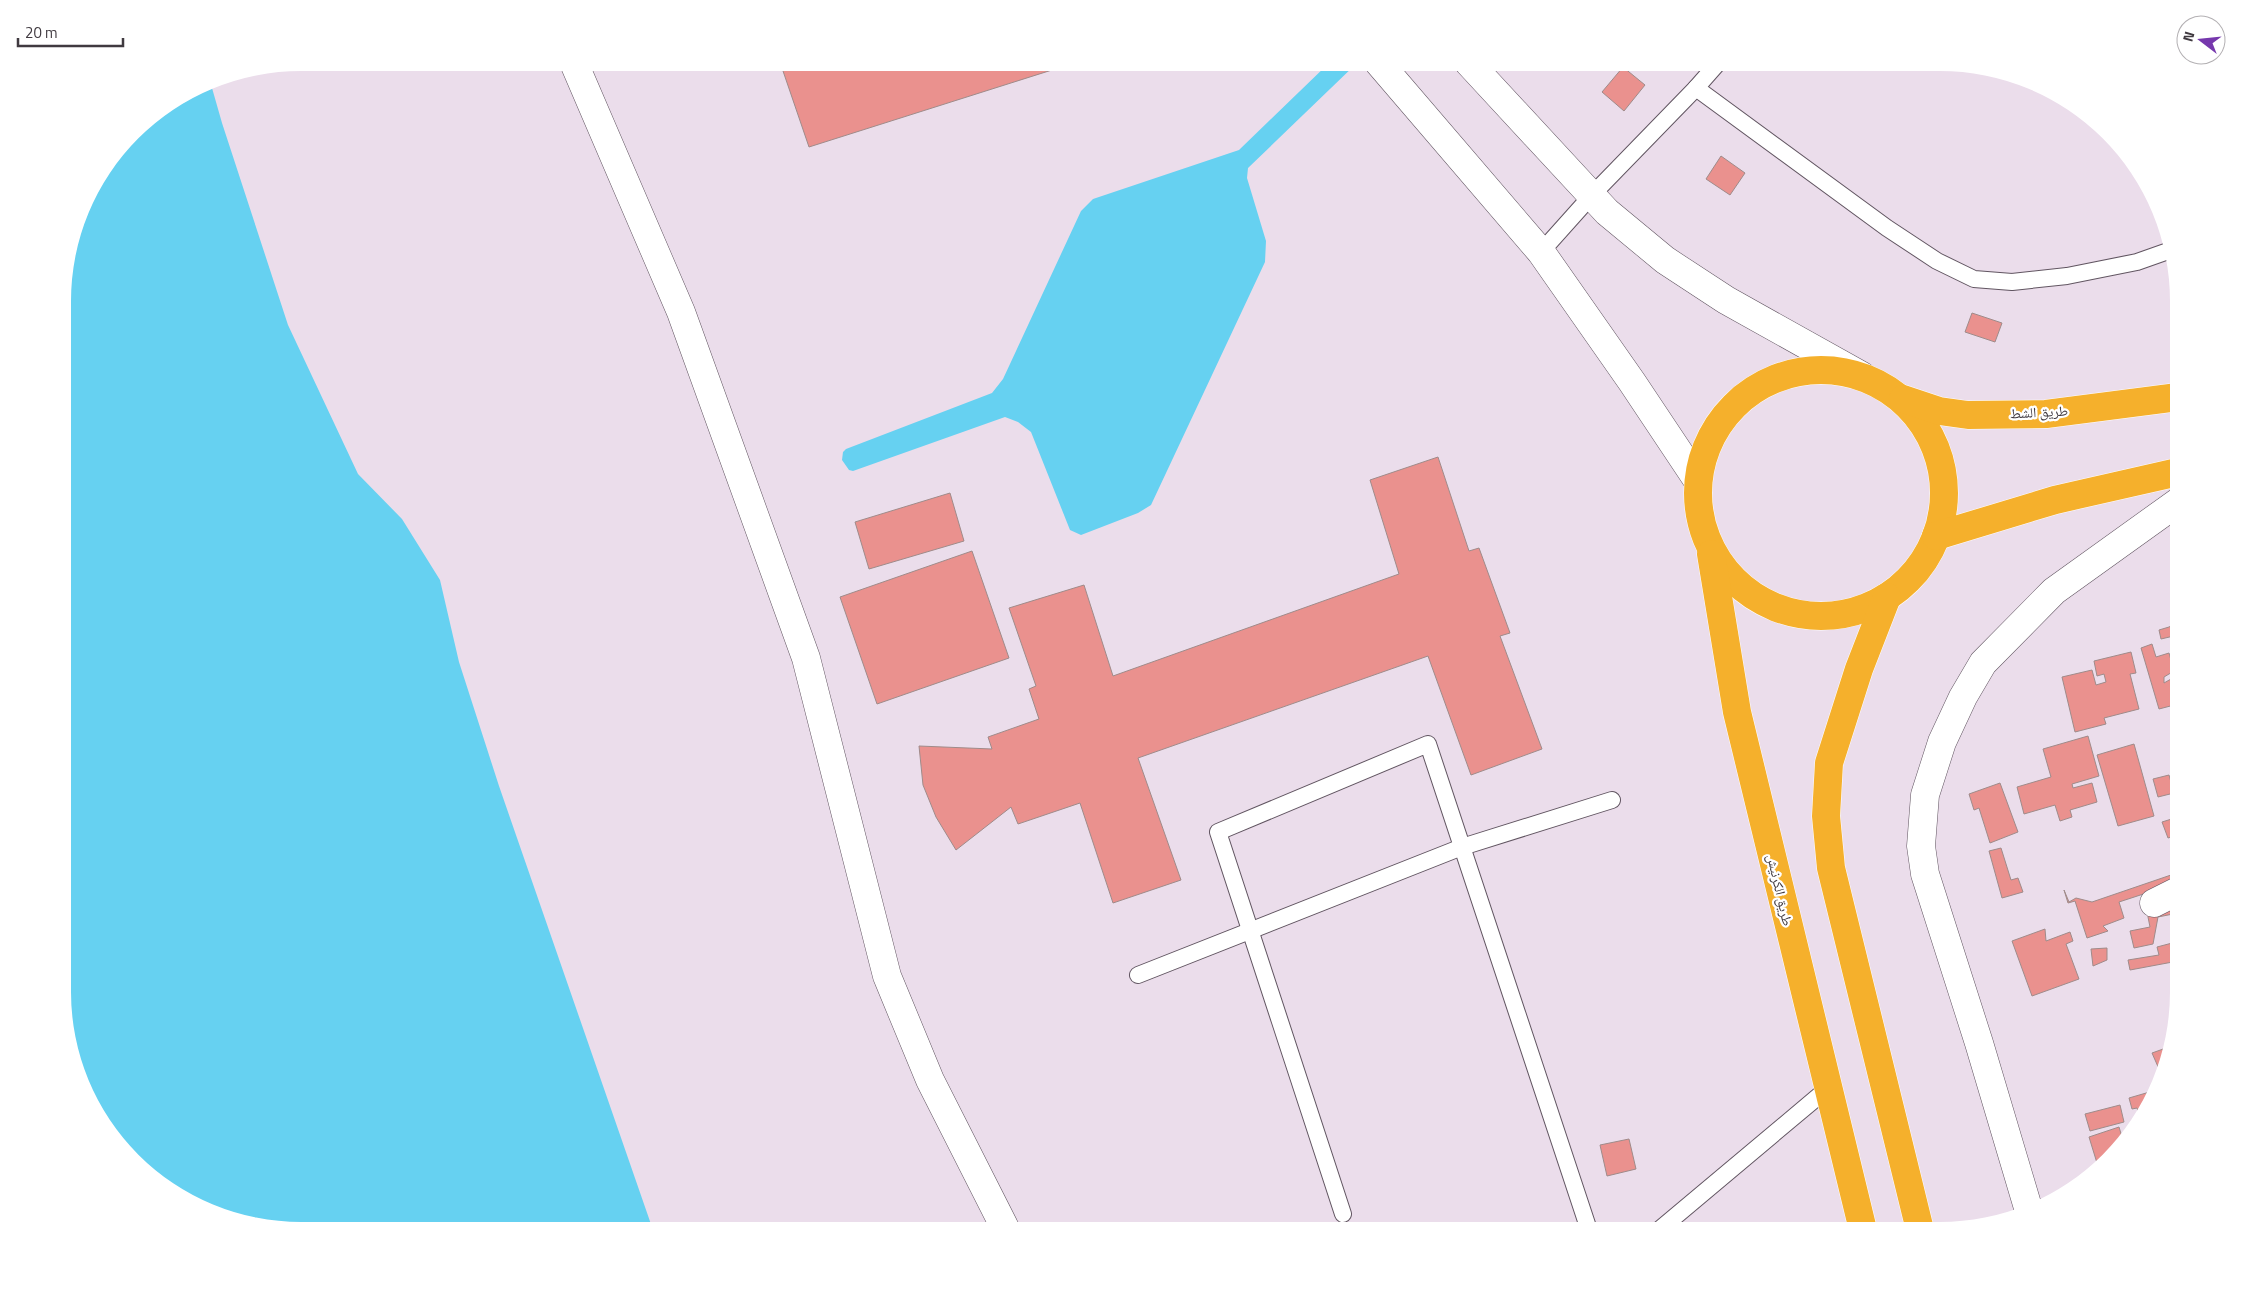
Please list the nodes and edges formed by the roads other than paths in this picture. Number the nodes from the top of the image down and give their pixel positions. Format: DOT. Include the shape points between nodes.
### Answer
graph roads {
  1 [pos="578,71"];
  2 [pos="1387,71"];
  3 [pos="1476,71"];
  4 [pos="1710,71"];
  5 [pos="1696,88"];
  6 [pos="1592,195"];
  7 [pos="1541,252"];
  8 [pos="2164,252"];
  9 [pos="1862,376"];
  10 [pos="2170,397"];
  11 [pos="1901,398"];
  12 [pos="2170,474"];
  13 [pos="1698,481"];
  14 [pos="2170,508"];
  15 [pos="1936,536"];
  16 [pos="1710,547"];
  17 [pos="1887,596"];
  18 [pos="1612,800"];
  19 [pos="1462,847"];
  20 [pos="2170,895"];
  21 [pos="2154,903"];
  22 [pos="1250,930"];
  23 [pos="1138,975"];
  24 [pos="1827,1089"];
  25 [pos="2027,1205"];
  26 [pos="1342,1214"];
  27 [pos="1002,1222"];
  28 [pos="1586,1222"];
  29 [pos="1669,1222"];
  30 [pos="1860,1222"];
  31 [pos="1918,1222"];
  1 -- 27 [label="street" via="681,312 806,658 888,976 930,1080"];
  2 -- 7 [label="street"];
  3 -- 6 [label="street"];
  4 -- 5 [label="lane"];
  5 -- 6 [label="lane"];
  5 -- 8 [label="lane" via="1887,228 1937,261 1974,279 2012,282 2067,276 2137,262"];
  6 -- 7 [label="lane"];
  6 -- 9 [label="street" via="1607,212 1665,260 1726,300"];
  7 -- 13 [label="street"];
  9 -- 11 [label="highway"];
  9 -- 13 [label="highway" via="1826,369 1789,373 1755,388 1726,412 1707,444"];
  10 -- 11 [label="highway, طريق الشط" via="2046,414 1978,415 1939,411"];
  11 -- 15 [label="highway" via="1924,425 1940,460 1944,498"];
  12 -- 15 [label="highway" via="2055,500"];
  13 -- 16 [label="highway" via="1699,515"];
  14 -- 25 [label="street" via="2054,591 1982,662 1942,742 1925,795 1921,846 1925,874"];
  15 -- 17 [label="highway" via="1924,560 1908,580"];
  16 -- 17 [label="highway" via="1729,576 1756,598 1787,612 1822,616 1856,611"];
  16 -- 24 [label="highway, طريق الكرنيش" via="1737,712"];
  17 -- 31 [label="highway" via="1859,669 1829,763 1826,816 1832,868"];
  18 -- 19 [label="lane"];
  19 -- 22 [label="lane"];
  19 -- 22 [label="lane" via="1428,744 1218,832"];
  19 -- 28 [label="lane"];
  20 -- 21 [label="street"];
  22 -- 23 [label="lane"];
  22 -- 26 [label="lane"];
  24 -- 29 [label="lane"];
  24 -- 30 [label="highway, طريق الكرنيش"];
}
